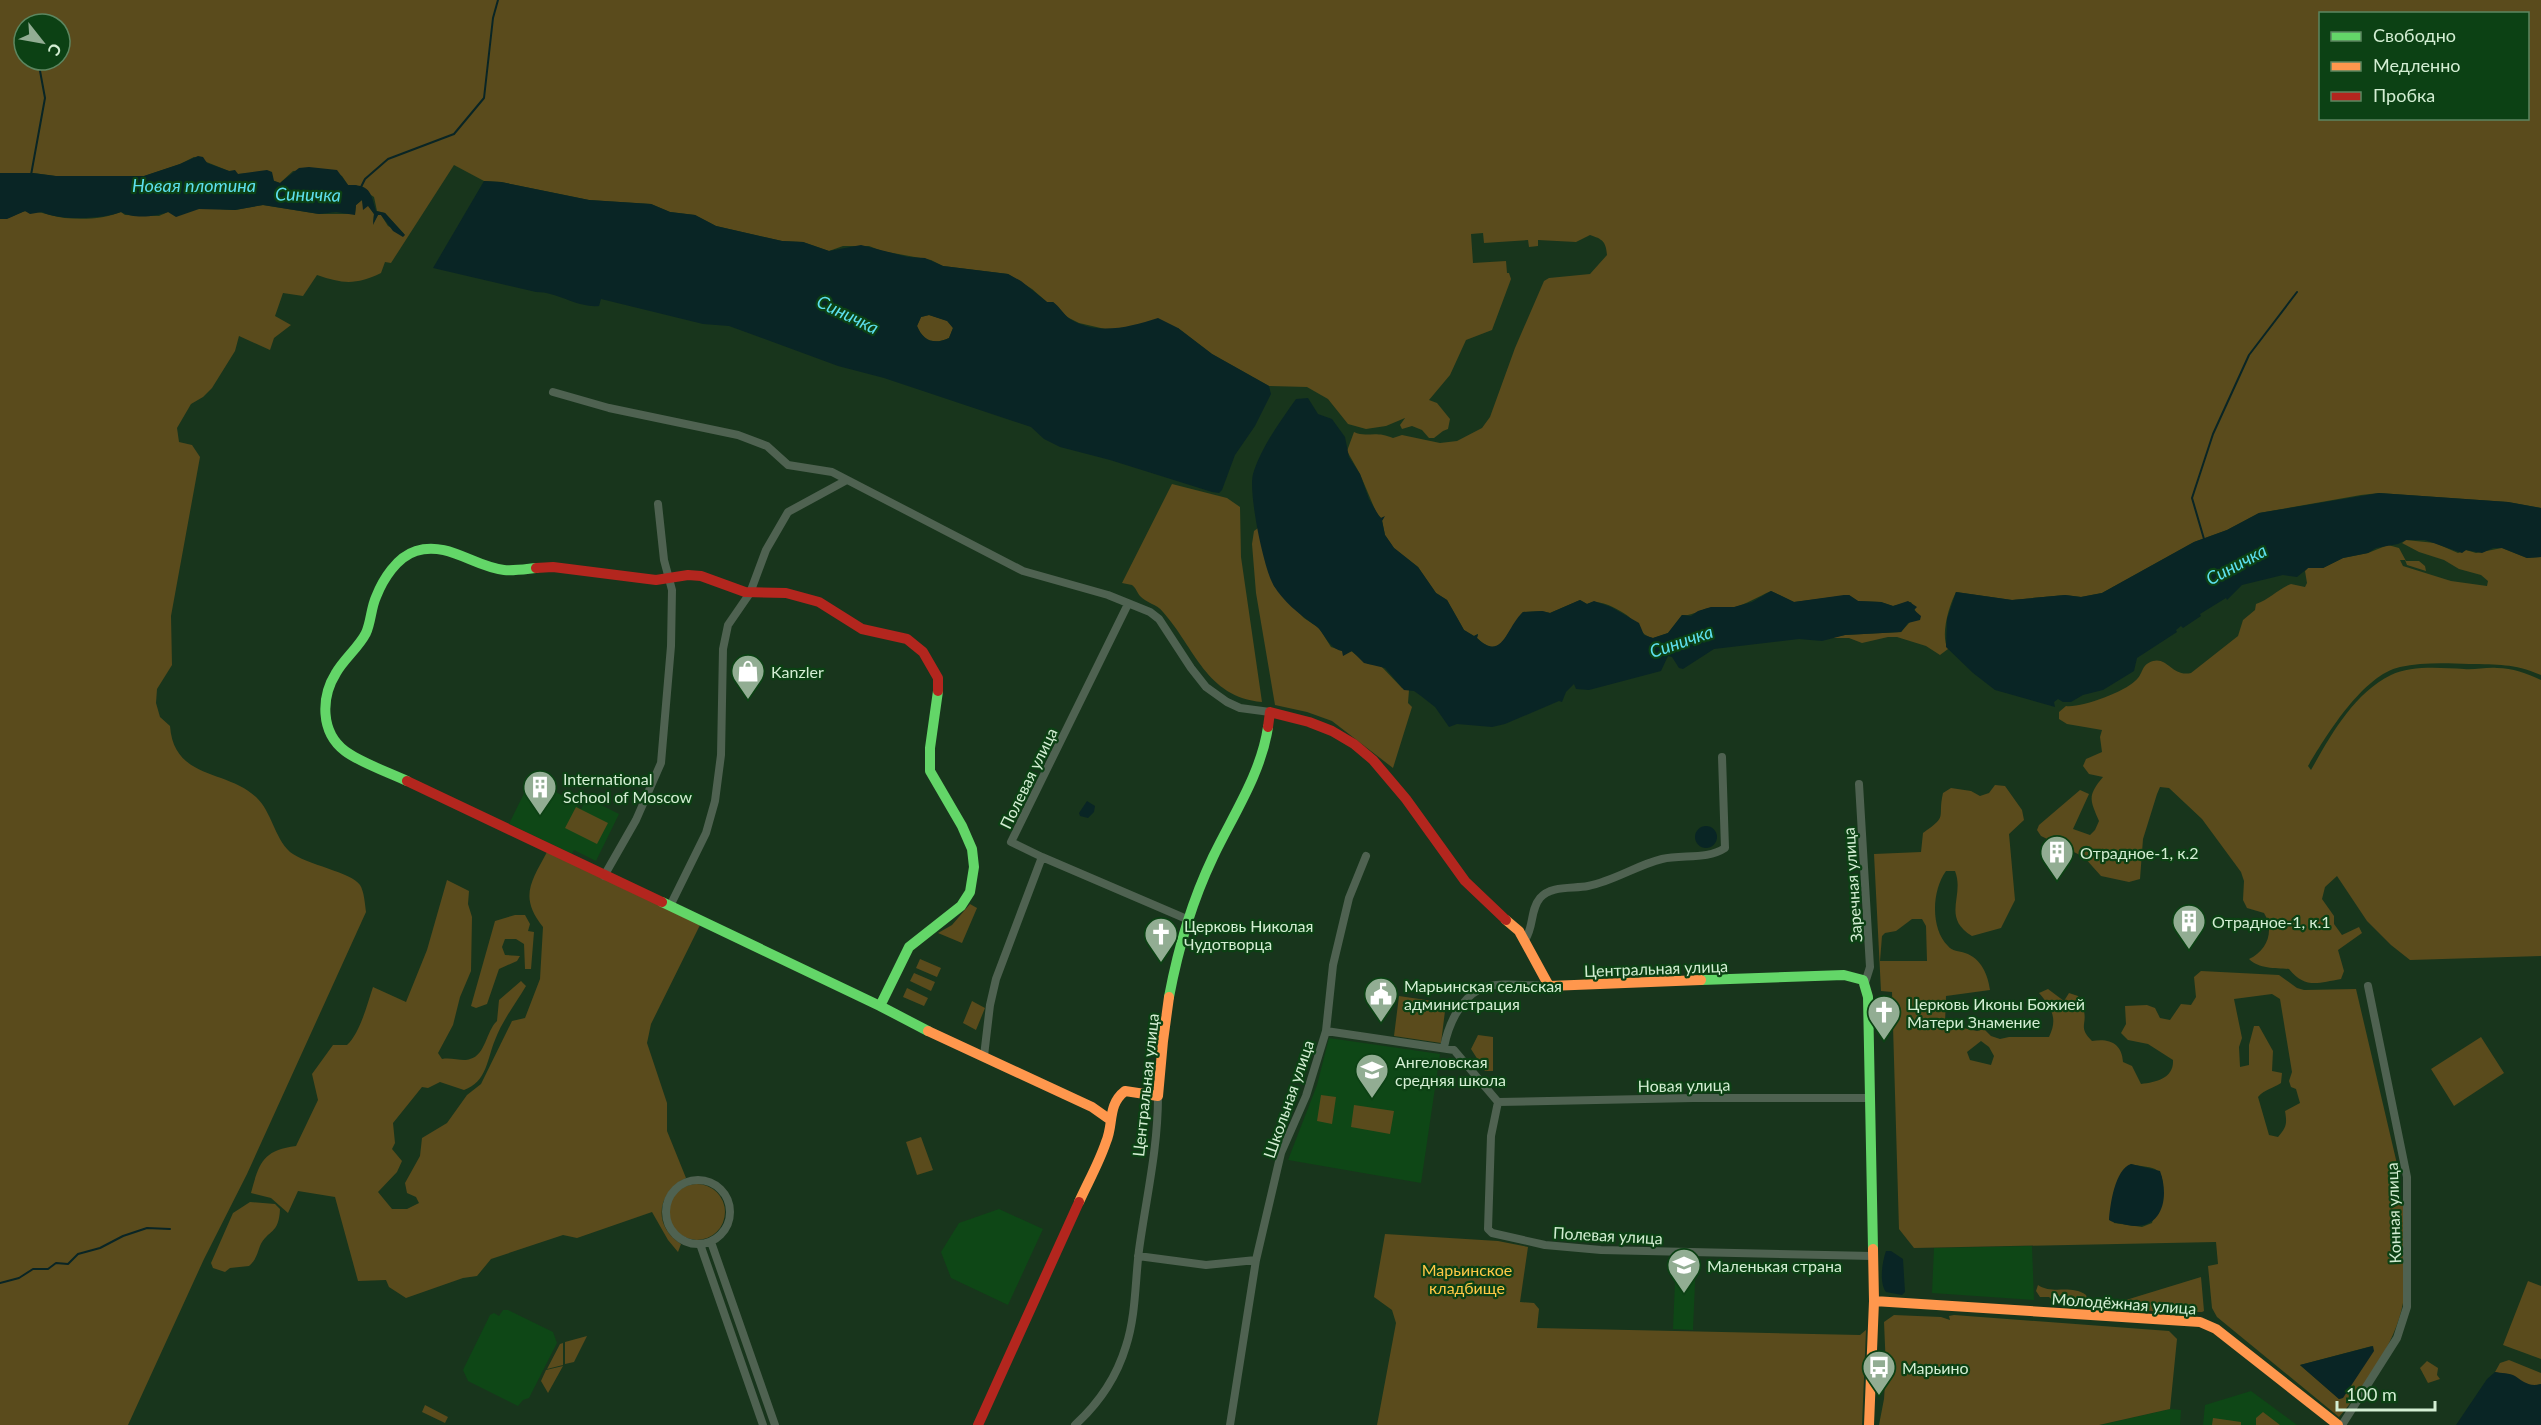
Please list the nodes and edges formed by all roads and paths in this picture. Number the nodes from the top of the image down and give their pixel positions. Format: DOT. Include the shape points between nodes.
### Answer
graph roads {
  1 [pos="554,392"];
  2 [pos="845,481"];
  3 [pos="658,504"];
  4 [pos="668,578"];
  5 [pos="750,592"];
  6 [pos="1128,604"];
  7 [pos="1270,712"];
  8 [pos="1722,756"];
  9 [pos="1859,784"];
  10 [pos="1042,856"];
  11 [pos="1366,856"];
  12 [pos="604,876"];
  13 [pos="670,906"];
  14 [pos="1188,920"];
  15 [pos="1525,940"];
  16 [pos="1865,983"];
  17 [pos="1549,986"];
  18 [pos="2368,986"];
  19 [pos="880,1006"];
  20 [pos="1326,1031"];
  21 [pos="1444,1047"];
  22 [pos="984,1056"];
  23 [pos="1158,1096"];
  24 [pos="1870,1098"];
  25 [pos="1498,1102"];
  26 [pos="1109,1119"];
  27 [pos="711,1242"];
  28 [pos="700,1244"];
  29 [pos="1138,1256"];
  30 [pos="1873,1256"];
  31 [pos="1256,1260"];
  32 [pos="1874,1301"];
  33 [pos="763,1425"];
  34 [pos="775,1425"];
  35 [pos="978,1425"];
  36 [pos="1075,1425"];
  37 [pos="1230,1425"];
  38 [pos="1869,1425"];
  39 [pos="2340,1425"];
  1 -- 2 [label="street" via="609,408 738,435 767,446 788,465 832,472"];
  2 -- 5 [label="street" via="788,512 766,550"];
  2 -- 6 [label="street" via="1023,571"];
  3 -- 4 [label="street"];
  4 -- 5 [label="street" via="699,576"];
  4 -- 12 [label="street" via="672,590 671,646 660,770"];
  4 -- 12 [label="street" via="553,567 503,570 441,549 411,552 399,560 379,590 366,633 336,672 325,697 328,726 341,748 351,755"];
  5 -- 13 [label="street" via="732,617 723,649 721,755 709,824"];
  5 -- 19 [label="street" via="786,593 819,602 862,629 907,639 923,652 938,678 930,771 972,849 970,892 961,906 909,947"];
  6 -- 7 [label="street" via="1160,619 1191,668 1216,695 1240,708"];
  6 -- 10 [label="street, Полевая улица" via="1011,842"];
  7 -- 14 [label="street, Центральная улица" via="1262,758"];
  7 -- 15 [label="street" via="1333,732 1367,757 1404,796 1467,883"];
  8 -- 15 [label="street" via="1725,848 1708,854 1661,859 1590,885 1551,890 1536,904"];
  9 -- 16 [label="street, Заречная улица" via="1870,967"];
  10 -- 14 [label="street"];
  10 -- 22 [label="street" via="996,980"];
  11 -- 20 [label="street, Школьная улица" via="1349,898 1333,965"];
  12 -- 13 [label="street"];
  13 -- 19 [label="street"];
  14 -- 23 [label="street, Центральная улица" via="1160,1058"];
  15 -- 17 [label="street"];
  16 -- 17 [label="street, Центральная улица" via="1844,975"];
  16 -- 24 [label="street"];
  17 -- 21 [label="street, Центральная улица" via="1479,989 1453,1019"];
  18 -- 39 [label="street, Конная улица" via="2406,1166 2407,1307 2397,1338"];
  19 -- 22 [label="street"];
  20 -- 21 [label="street"];
  20 -- 31 [label="street, Школьная улица" via="1306,1096 1281,1153"];
  21 -- 25 [label="street" via="1454,1050"];
  22 -- 26 [label="street" via="1092,1107"];
  23 -- 26 [label="street" via="1125,1091"];
  23 -- 29 [label="street, Центральная улица"];
  24 -- 25 [label="street, Новая улица"];
  24 -- 30 [label="street"];
  25 -- 30 [label="street, Полевая улица" via="1491,1136 1488,1228 1497,1235 1565,1248"];
  26 -- 35 [label="street" via="1107,1141"];
  27 -- 28 [label="street"];
  27 -- 28 [label="street" via="726,1228 726,1198 712,1184 691,1181 681,1184 668,1200 666,1220 677,1238"];
  27 -- 34 [label="street"];
  28 -- 33 [label="street"];
  29 -- 31 [label="street" via="1206,1265"];
  29 -- 36 [label="street, Центральная улица" via="1126,1346 1105,1391"];
  30 -- 32 [label="street"];
  31 -- 37 [label="street, Школьная улица"];
  32 -- 38 [label="street"];
  32 -- 39 [label="street, Молодёжная улица" via="2207,1324"];
}
